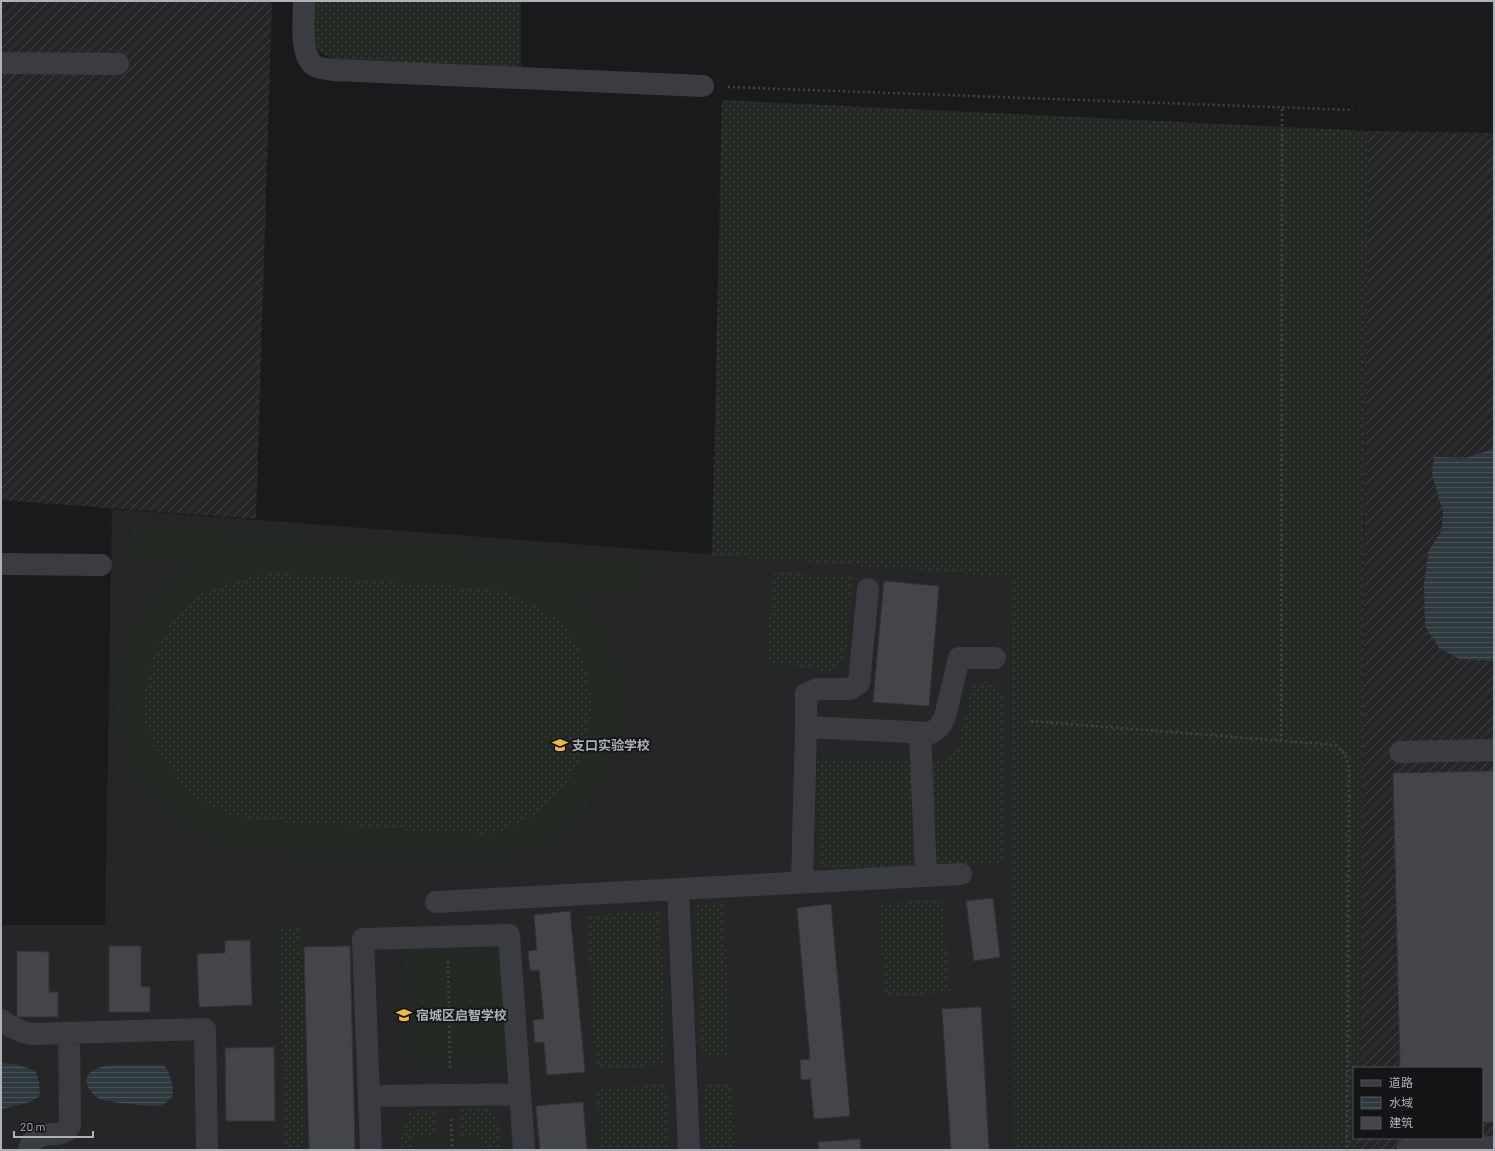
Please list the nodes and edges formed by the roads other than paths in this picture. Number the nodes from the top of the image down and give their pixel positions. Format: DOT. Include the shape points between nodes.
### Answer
graph roads {
  1 [pos="304,1"];
  2 [pos="1,63"];
  3 [pos="118,64"];
  4 [pos="703,86"];
  5 [pos="1,564"];
  6 [pos="101,565"];
  7 [pos="868,589"];
  8 [pos="995,658"];
  9 [pos="806,727"];
  10 [pos="920,733"];
  11 [pos="1494,750"];
  12 [pos="1400,752"];
  13 [pos="961,874"];
  14 [pos="926,876"];
  15 [pos="802,882"];
  16 [pos="678,889"];
  17 [pos="436,902"];
  18 [pos="1,1020"];
  19 [pos="69,1033"];
  20 [pos="520,1094"];
  21 [pos="370,1096"];
  22 [pos="1494,1147"];
  23 [pos="207,1148"];
  24 [pos="28,1150"];
  25 [pos="372,1150"];
  26 [pos="524,1150"];
  27 [pos="689,1150"];
  28 [pos="1407,1150"];
  1 -- 4 [label="lane" via="304,45 308,59 316,67 334,70"];
  2 -- 3 [label="lane"];
  5 -- 6 [label="lane"];
  7 -- 9 [label="lane" via="859,683 850,689 818,689 806,694"];
  8 -- 10 [label="lane" via="960,658 945,717 939,727 931,733"];
  9 -- 10 [label="lane"];
  9 -- 15 [label="lane"];
  10 -- 14 [label="lane"];
  11 -- 12 [label="lane"];
  13 -- 14 [label="lane"];
  14 -- 15 [label="lane"];
  15 -- 16 [label="lane"];
  16 -- 17 [label="lane"];
  16 -- 27 [label="lane"];
  18 -- 19 [label="lane" via="19,1031 30,1034"];
  19 -- 23 [label="lane" via="205,1030"];
  19 -- 24 [label="lane" via="70,1126 66,1131 36,1138"];
  20 -- 21 [label="lane"];
  20 -- 21 [label="lane" via="509,935 363,939"];
  20 -- 26 [label="lane"];
  21 -- 25 [label="lane"];
  22 -- 28 [label="lane"];
}
